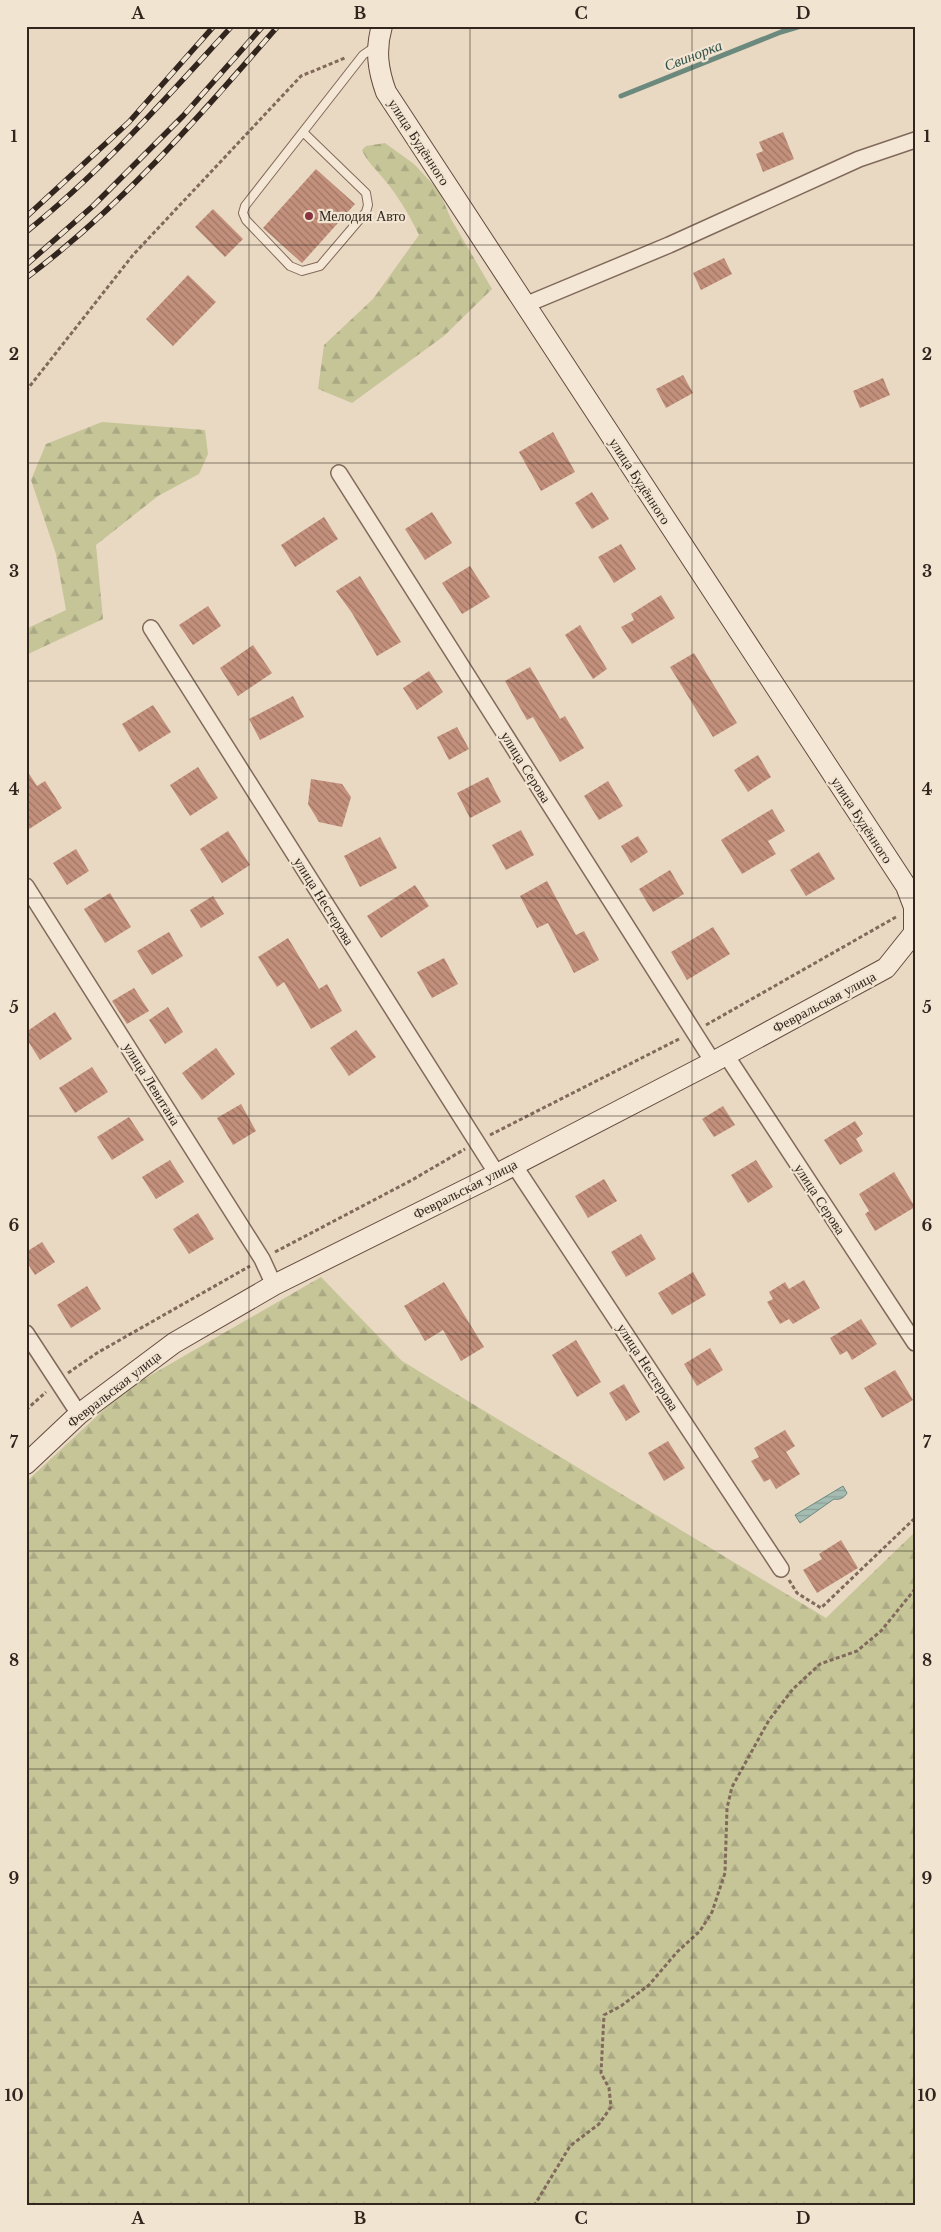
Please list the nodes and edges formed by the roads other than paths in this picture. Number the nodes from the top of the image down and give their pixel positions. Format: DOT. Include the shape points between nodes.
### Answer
graph roads {
  1 [pos="380,36"];
  2 [pos="303,132"];
  3 [pos="915,140"];
  4 [pos="525,305"];
  5 [pos="339,473"];
  6 [pos="151,628"];
  7 [pos="26,886"];
  8 [pos="914,933"];
  9 [pos="719,1058"];
  10 [pos="514,1165"];
  11 [pos="496,1174"];
  12 [pos="274,1285"];
  13 [pos="26,1333"];
  14 [pos="915,1343"];
  15 [pos="79,1414"];
  16 [pos="26,1464"];
  17 [pos="781,1569"];
  1 -- 2 [label="lane"];
  1 -- 4 [label="main road, улица Будённого" via="379,73 386,92"];
  2 -- 2 [label="lane" via="245,206 243,213 290,266 302,271 320,266 366,212 368,205 366,193"];
  3 -- 4 [label="street" via="859,159"];
  4 -- 8 [label="main road, улица Будённого" via="906,886 914,907"];
  5 -- 9 [label="street, улица Серова"];
  6 -- 11 [label="street, улица Нестерова"];
  7 -- 12 [label="street, улица Левитана" via="262,1259"];
  8 -- 9 [label="main road, Февральская улица" via="886,968"];
  9 -- 10 [label="main road, Февральская улица"];
  9 -- 14 [label="street, улица Серова"];
  10 -- 11 [label="main road, Февральская улица"];
  10 -- 17 [label="street, улица Нестерова"];
  11 -- 12 [label="main road, Февральская улица"];
  12 -- 15 [label="main road, Февральская улица" via="174,1342"];
  13 -- 15 [label="street"];
  15 -- 16 [label="main road, Февральская улица"];
}
